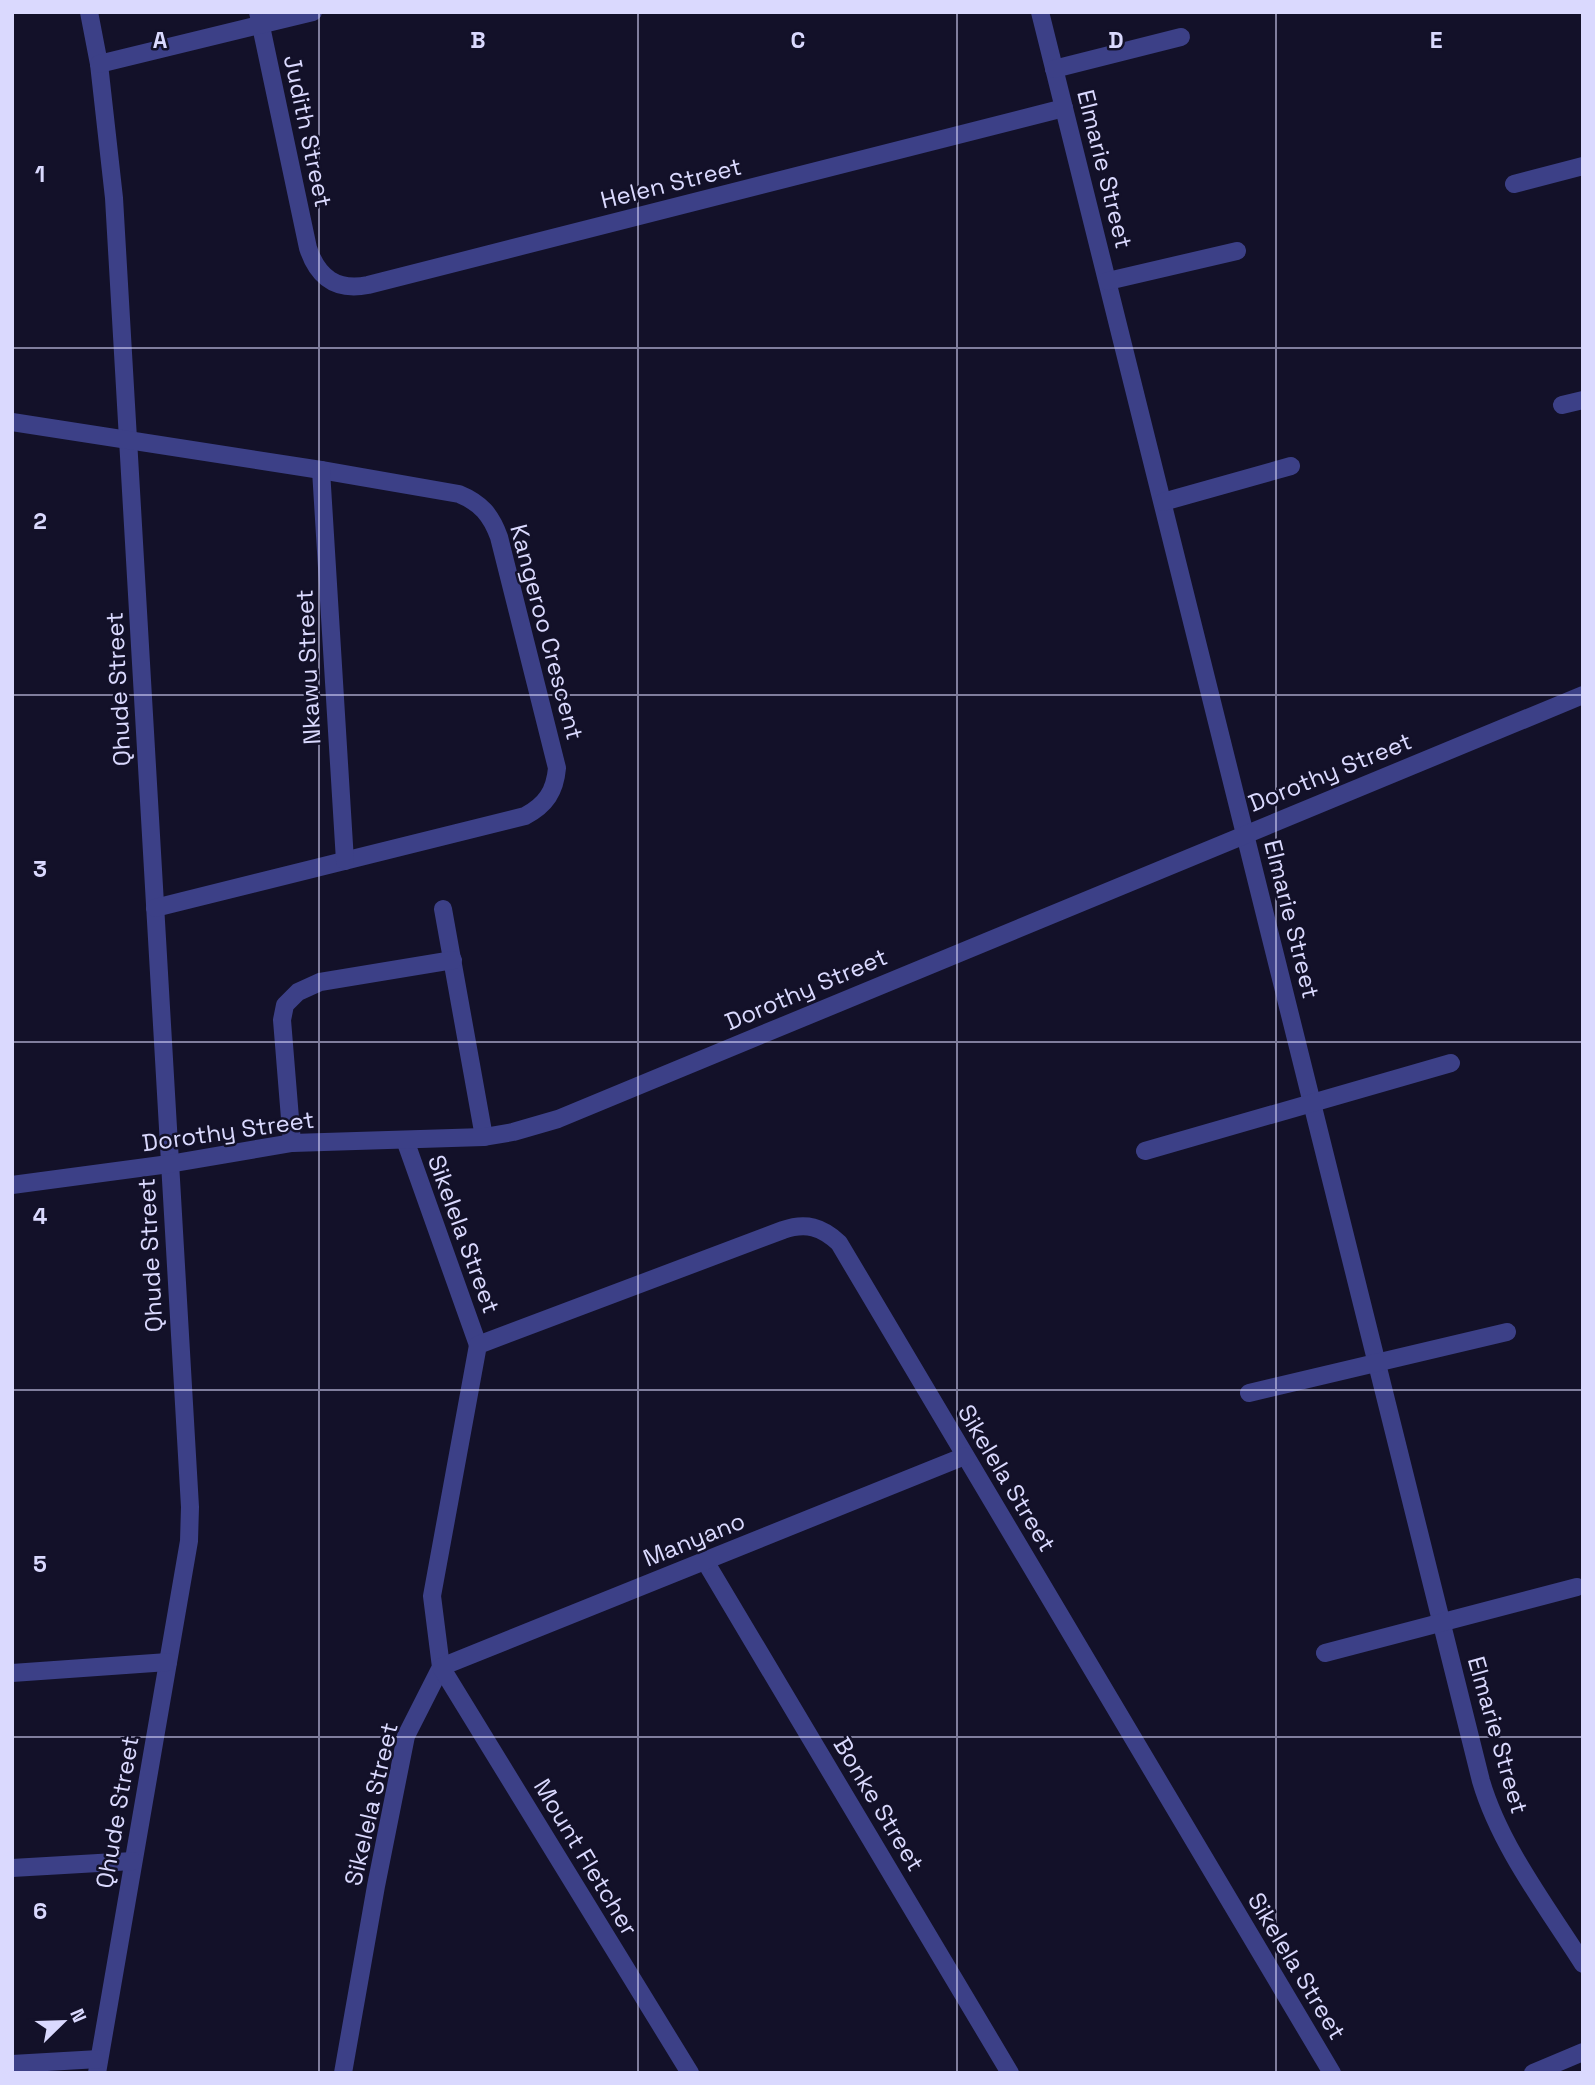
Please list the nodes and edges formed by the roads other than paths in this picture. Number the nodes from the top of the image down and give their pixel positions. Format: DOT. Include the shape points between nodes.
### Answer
graph roads {
  1 [pos="89,12"];
  2 [pos="313,12"];
  3 [pos="1040,12"];
  4 [pos="260,18"];
  5 [pos="1181,37"];
  6 [pos="99,64"];
  7 [pos="1054,69"];
  8 [pos="1064,108"];
  9 [pos="1583,166"];
  10 [pos="1514,184"];
  11 [pos="308,248"];
  12 [pos="1237,251"];
  13 [pos="1108,281"];
  14 [pos="1583,400"];
  15 [pos="1562,405"];
  16 [pos="12,422"];
  17 [pos="128,441"];
  18 [pos="1292,466"];
  19 [pos="321,470"];
  20 [pos="1163,502"];
  21 [pos="1583,695"];
  22 [pos="1246,833"];
  23 [pos="345,861"];
  24 [pos="155,908"];
  25 [pos="443,909"];
  26 [pos="453,960"];
  27 [pos="1451,1063"];
  28 [pos="1313,1102"];
  29 [pos="484,1137"];
  30 [pos="405,1140"];
  31 [pos="292,1143"];
  32 [pos="1144,1151"];
  33 [pos="169,1164"];
  34 [pos="12,1185"];
  35 [pos="1507,1332"];
  36 [pos="478,1345"];
  37 [pos="1377,1363"];
  38 [pos="1249,1393"];
  39 [pos="965,1455"];
  40 [pos="705,1560"];
  41 [pos="1577,1587"];
  42 [pos="1442,1622"];
  43 [pos="1325,1653"];
  44 [pos="168,1662"];
  45 [pos="441,1667"];
  46 [pos="12,1673"];
  47 [pos="133,1861"];
  48 [pos="12,1868"];
  49 [pos="1583,1964"];
  50 [pos="1583,2052"];
  51 [pos="12,2064"];
  52 [pos="98,2066"];
  53 [pos="344,2073"];
  54 [pos="690,2073"];
  55 [pos="1010,2073"];
  56 [pos="1332,2073"];
  57 [pos="1533,2073"];
  1 -- 6 [label="street, Qhude Street"];
  2 -- 4 [label="street"];
  3 -- 7 [label="street, Elmarie Street"];
  4 -- 6 [label="street"];
  4 -- 11 [label="street, Judith Street"];
  5 -- 7 [label="street, Elmarie Street"];
  6 -- 17 [label="street, Qhude Street" via="114,198"];
  7 -- 8 [label="street, Elmarie Street"];
  8 -- 11 [label="street, Helen Street" via="356,287 332,282 320,273"];
  8 -- 13 [label="street, Elmarie Street"];
  9 -- 10 [label="street"];
  12 -- 13 [label="street, Elmarie Street"];
  13 -- 20 [label="street, Elmarie Street"];
  14 -- 15 [label="street"];
  16 -- 17 [label="street, Kangeroo Crescent"];
  17 -- 19 [label="street, Kangeroo Crescent"];
  17 -- 24 [label="street, Qhude Street"];
  18 -- 20 [label="street"];
  19 -- 23 [label="street, Nkawu Street"];
  19 -- 23 [label="street, Kangeroo Crescent" via="459,494 484,508 499,537 557,768 552,791 525,816"];
  20 -- 22 [label="street, Elmarie Street"];
  21 -- 22 [label="street, Dorothy Street"];
  22 -- 28 [label="street, Elmarie Street"];
  22 -- 29 [label="street, Dorothy Street" via="558,1119"];
  23 -- 24 [label="street, Kangeroo Crescent"];
  24 -- 33 [label="street, Qhude Street"];
  25 -- 26 [label="street"];
  26 -- 29 [label="street"];
  26 -- 31 [label="street" via="320,982 285,1004 282,1020"];
  27 -- 28 [label="street"];
  28 -- 32 [label="street"];
  28 -- 37 [label="street, Elmarie Street"];
  29 -- 30 [label="street, Dorothy Street"];
  30 -- 31 [label="street, Dorothy Street"];
  30 -- 36 [label="street, Sikelela Street"];
  31 -- 33 [label="street, Dorothy Street"];
  33 -- 34 [label="street, Dorothy Street"];
  33 -- 44 [label="street, Qhude Street" via="190,1507 189,1541"];
  35 -- 37 [label="street"];
  36 -- 39 [label="street, Sikelela Street" via="783,1230 808,1225 839,1243"];
  36 -- 45 [label="street, Sikelela Street" via="432,1596"];
  37 -- 38 [label="street"];
  37 -- 42 [label="street, Elmarie Street"];
  39 -- 40 [label="street, Manyano"];
  39 -- 56 [label="street, Sikelela Street"];
  40 -- 45 [label="street, Manyano"];
  40 -- 55 [label="street, Bonke Street"];
  41 -- 42 [label="street"];
  42 -- 43 [label="street"];
  42 -- 49 [label="street, Elmarie Street" via="1487,1801 1506,1842"];
  44 -- 46 [label="street"];
  44 -- 47 [label="street, Qhude Street"];
  45 -- 53 [label="street, Sikelela Street" via="406,1736"];
  45 -- 54 [label="street, Mount Fletcher"];
  47 -- 48 [label="street"];
  47 -- 52 [label="street, Qhude Street"];
  50 -- 57 [label="street"];
  51 -- 52 [label="street"];
}
